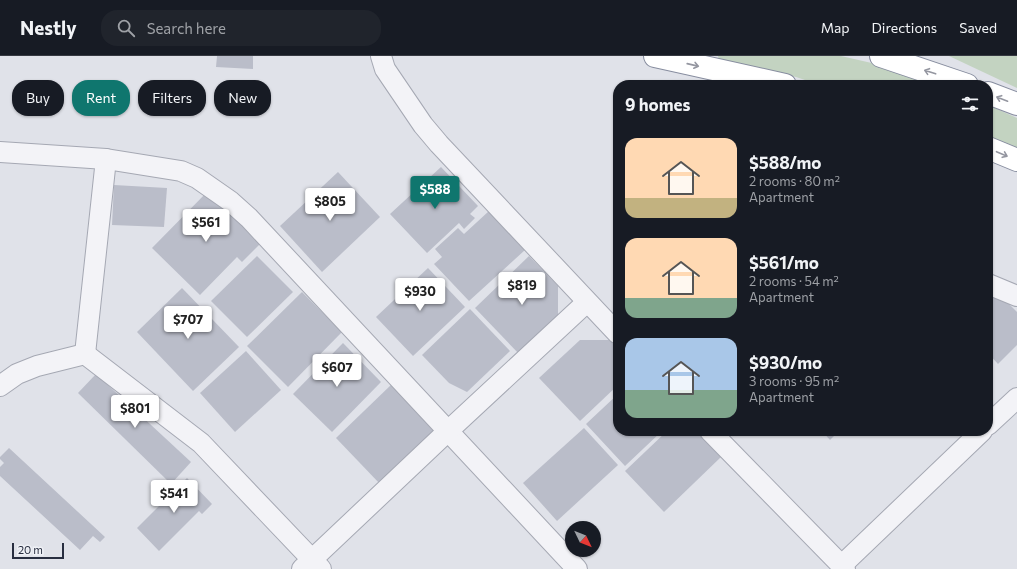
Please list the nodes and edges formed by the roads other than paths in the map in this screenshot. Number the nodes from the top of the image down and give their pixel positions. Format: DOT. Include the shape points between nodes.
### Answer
graph roads {
  1 [pos="381,56"];
  2 [pos="655,56"];
  3 [pos="881,56"];
  4 [pos="763,80"];
  5 [pos="952,80"];
  6 [pos="993,95"];
  7 [pos="1017,104"];
  8 [pos="993,150"];
  9 [pos="0,152"];
  10 [pos="106,159"];
  11 [pos="1017,160"];
  12 [pos="993,286"];
  13 [pos="1017,296"];
  14 [pos="587,302"];
  15 [pos="613,329"];
  16 [pos="85,354"];
  17 [pos="0,386"];
  18 [pos="1017,398"];
  19 [pos="993,421"];
  20 [pos="448,431"];
  21 [pos="715,436"];
  22 [pos="977,436"];
  23 [pos="312,566"];
  24 [pos="844,567"];
  25 [pos="577,569"];
  1 -- 14 [label="street" via="385,69 431,134"];
  2 -- 4 [label="highway, one-way"];
  5 -- 3 [label="highway, one-way"];
  7 -- 6 [label="highway, one-way"];
  8 -- 11 [label="highway, one-way"];
  9 -- 10 [label="street"];
  10 -- 16 [label="street"];
  10 -- 20 [label="street" via="181,171 197,178 230,201"];
  12 -- 13 [label="street"];
  14 -- 15 [label="street"];
  14 -- 20 [label="street"];
  16 -- 17 [label="street" via="37,366 17,374"];
  16 -- 23 [label="street" via="201,443"];
  18 -- 19 [label="street"];
  20 -- 23 [label="street"];
  20 -- 25 [label="street"];
  21 -- 24 [label="street"];
  22 -- 24 [label="street"];
}
